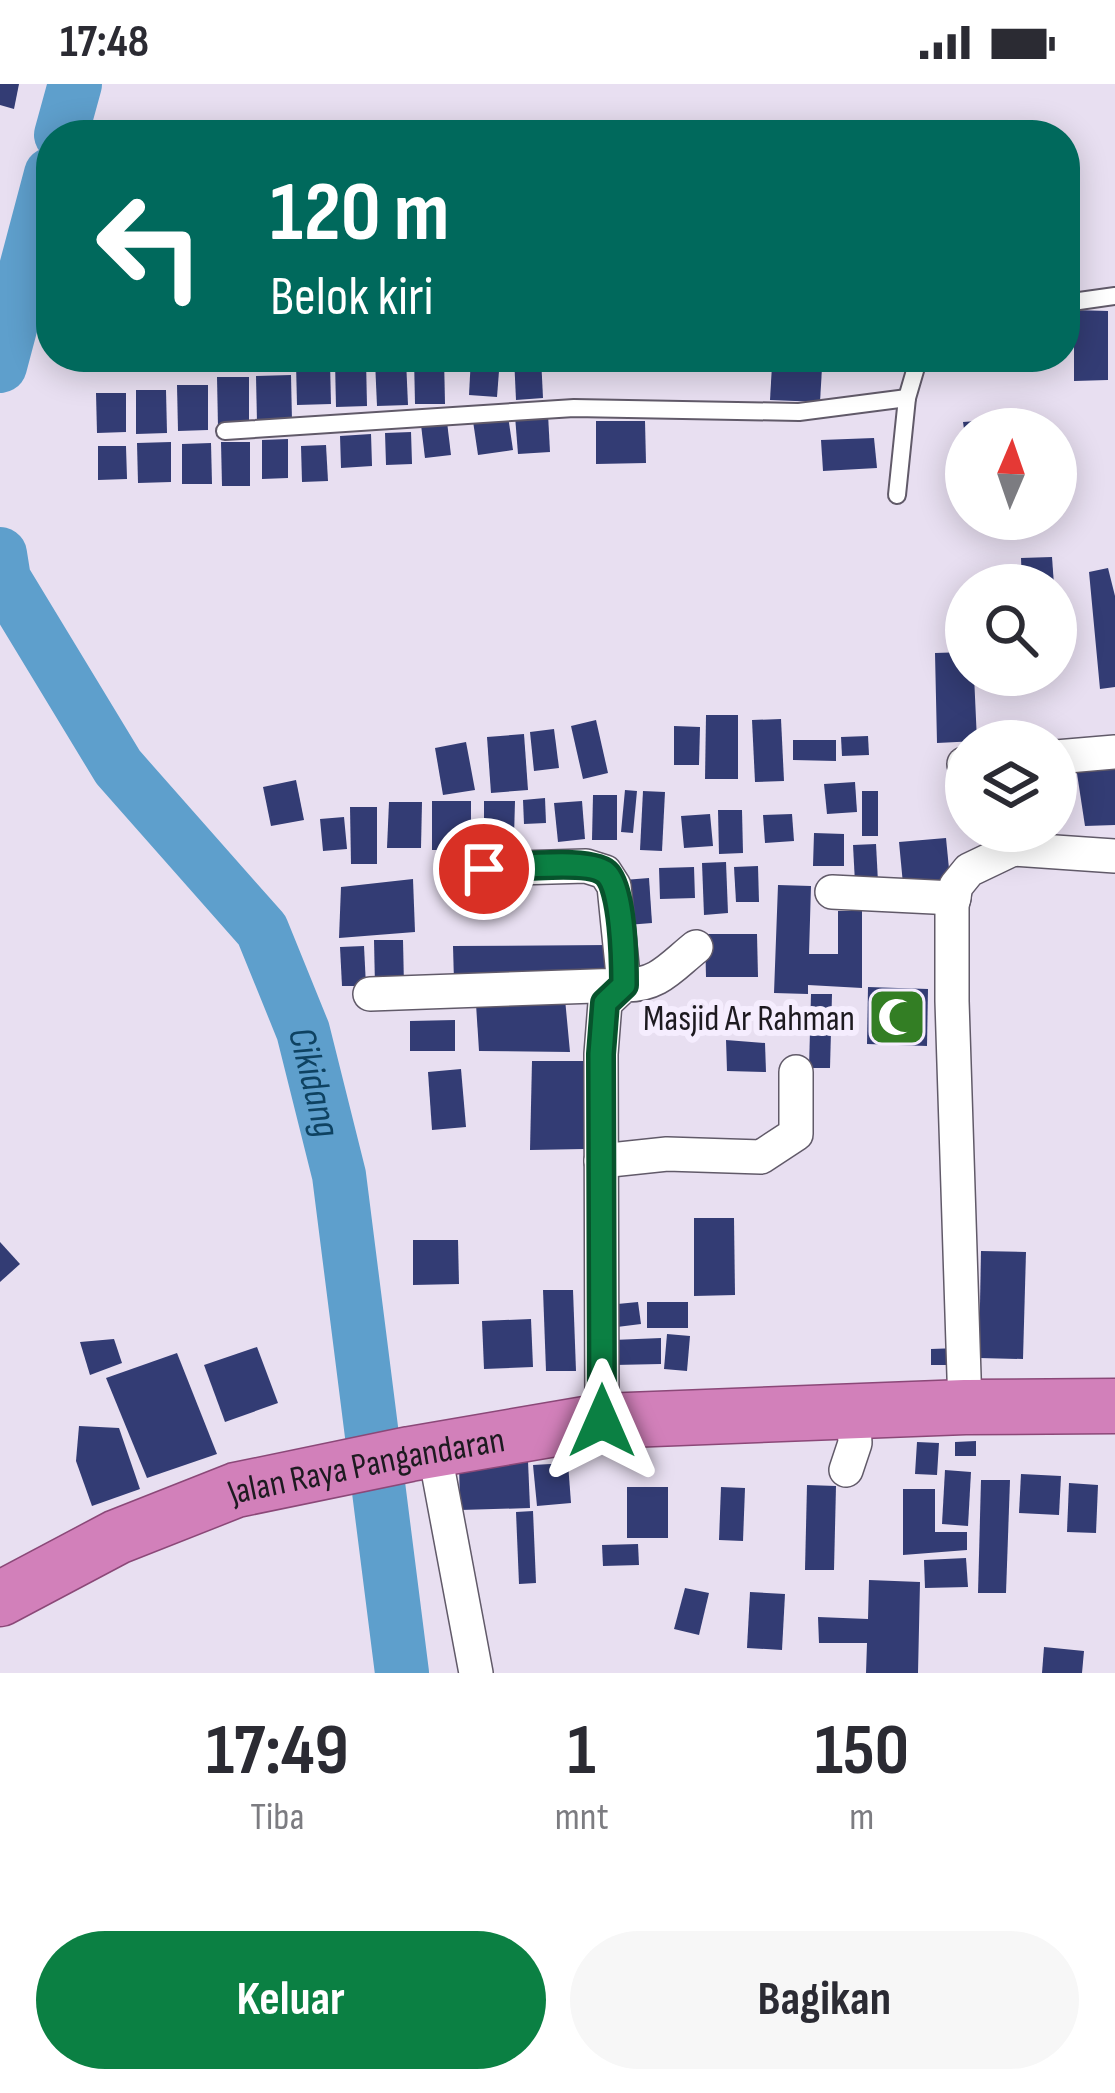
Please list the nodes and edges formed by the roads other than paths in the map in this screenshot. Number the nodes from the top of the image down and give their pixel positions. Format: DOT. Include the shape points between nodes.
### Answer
graph roads {
  1 [pos="1115,296"];
  2 [pos="1080,301"];
  3 [pos="915,372"];
  4 [pos="907,398"];
  5 [pos="225,431"];
  6 [pos="896,495"];
  7 [pos="1115,752"];
  8 [pos="1077,755"];
  9 [pos="1115,856"];
  10 [pos="484,869"];
  11 [pos="832,892"];
  12 [pos="954,898"];
  13 [pos="696,947"];
  14 [pos="624,985"];
  15 [pos="370,994"];
  16 [pos="796,1072"];
  17 [pos="602,1161"];
  18 [pos="1115,1406"];
  19 [pos="965,1407"];
  20 [pos="853,1410"];
  21 [pos="602,1421"];
  22 [pos="422,1452"];
  23 [pos="846,1470"];
  24 [pos="0,1599"];
  25 [pos="476,1673"];
  1 -- 2 [label="lane"];
  3 -- 4 [label="lane"];
  4 -- 5 [label="lane" via="800,412 574,408"];
  4 -- 6 [label="lane"];
  7 -- 8 [label="street"];
  9 -- 12 [label="street" via="1013,849 969,871"];
  10 -- 14 [label="street" via="605,872 614,886"];
  11 -- 12 [label="street"];
  12 -- 19 [label="street"];
  13 -- 14 [label="street" via="656,980"];
  14 -- 15 [label="street"];
  14 -- 17 [label="street" via="605,1003"];
  16 -- 17 [label="street" via="796,1134 760,1157"];
  17 -- 21 [label="street"];
  18 -- 19 [label="highway, Jalan Raya Pangandaran"];
  19 -- 20 [label="highway, Jalan Raya Pangandaran"];
  20 -- 21 [label="highway, Jalan Raya Pangandaran"];
  20 -- 23 [label="street"];
  21 -- 22 [label="highway, Jalan Raya Pangandaran"];
  22 -- 24 [label="highway, Jalan Raya Pangandaran" via="236,1490 117,1537"];
  22 -- 25 [label="street"];
}
